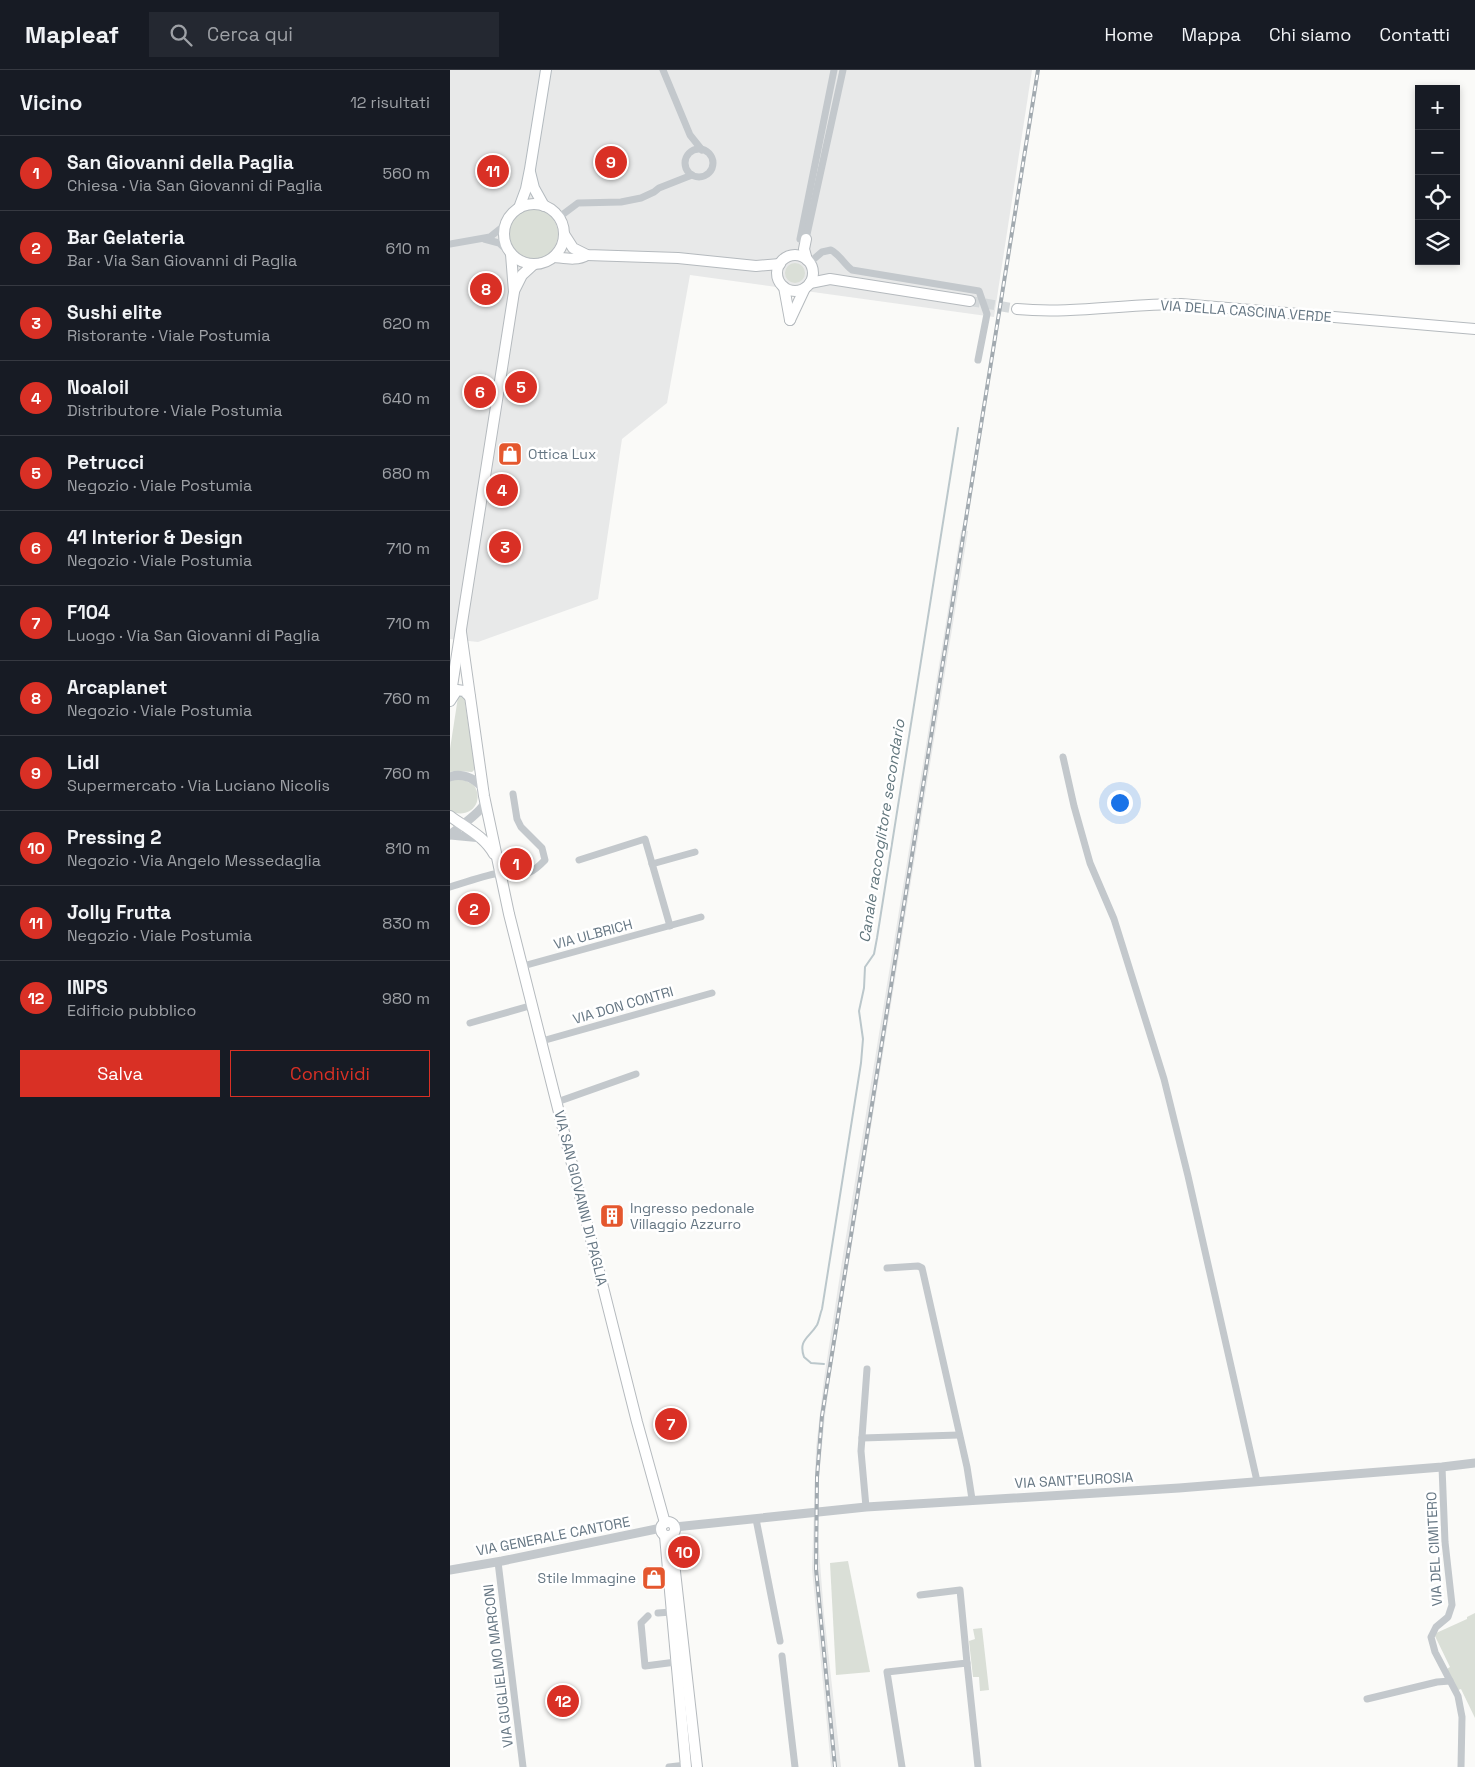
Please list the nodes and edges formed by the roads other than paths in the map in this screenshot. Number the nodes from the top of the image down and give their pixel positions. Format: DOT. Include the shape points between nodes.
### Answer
graph roads {
  1 [pos="546,70"];
  2 [pos="662,70"];
  3 [pos="834,70"];
  4 [pos="843,70"];
  5 [pos="690,135"];
  6 [pos="702,150"];
  7 [pos="690,154"];
  8 [pos="686,168"];
  9 [pos="530,169"];
  10 [pos="692,175"];
  11 [pos="674,182"];
  12 [pos="544,206"];
  13 [pos="519,208"];
  14 [pos="560,221"];
  15 [pos="505,225"];
  16 [pos="564,234"];
  17 [pos="481,239"];
  18 [pos="803,239"];
  19 [pos="450,244"];
  20 [pos="510,253"];
  21 [pos="587,255"];
  22 [pos="791,256"];
  23 [pos="554,257"];
  24 [pos="534,264"];
  25 [pos="780,264"];
  26 [pos="809,264"];
  27 [pos="756,266"];
  28 [pos="778,278"];
  29 [pos="830,279"];
  30 [pos="808,286"];
  31 [pos="784,287"];
  32 [pos="514,292"];
  33 [pos="970,301"];
  34 [pos="1016,308"];
  35 [pos="1475,329"];
  36 [pos="978,360"];
  37 [pos="461,632"];
  38 [pos="470,697"];
  39 [pos="450,699"];
  40 [pos="450,703"];
  41 [pos="1062,757"];
  42 [pos="450,777"];
  43 [pos="513,794"];
  44 [pos="484,796"];
  45 [pos="450,816"];
  46 [pos="462,824"];
  47 [pos="450,835"];
  48 [pos="482,838"];
  49 [pos="696,852"];
  50 [pos="498,859"];
  51 [pos="579,860"];
  52 [pos="652,864"];
  53 [pos="501,873"];
  54 [pos="450,887"];
  55 [pos="700,917"];
  56 [pos="670,926"];
  57 [pos="523,966"];
  58 [pos="712,993"];
  59 [pos="533,1005"];
  60 [pos="470,1023"];
  61 [pos="542,1041"];
  62 [pos="636,1074"];
  63 [pos="557,1102"];
  64 [pos="887,1268"];
  65 [pos="867,1369"];
  66 [pos="959,1435"];
  67 [pos="862,1438"];
  68 [pos="1475,1463"];
  69 [pos="1442,1467"];
  70 [pos="1257,1481"];
  71 [pos="972,1500"];
  72 [pos="866,1507"];
  73 [pos="756,1519"];
  74 [pos="667,1530"];
  75 [pos="498,1562"];
  76 [pos="450,1570"];
  77 [pos="920,1595"];
  78 [pos="670,1612"];
  79 [pos="658,1613"];
  80 [pos="648,1616"];
  81 [pos="780,1641"];
  82 [pos="782,1656"];
  83 [pos="676,1662"];
  84 [pos="967,1664"];
  85 [pos="1450,1681"];
  86 [pos="1367,1699"];
  87 [pos="686,1766"];
  88 [pos="523,1767"];
  89 [pos="669,1767"];
  90 [pos="697,1767"];
  91 [pos="795,1767"];
  92 [pos="902,1767"];
  93 [pos="978,1767"];
  94 [pos="1461,1767"];
  1 -- 9 [label="main road"];
  2 -- 5 [label="street"];
  3 -- 18 [label="street"];
  4 -- 18 [label="street"];
  5 -- 6 [label="street"];
  5 -- 7 [label="street"];
  6 -- 7 [label="street"];
  6 -- 10 [label="street" via="711,156 712,169 701,177"];
  7 -- 8 [label="street"];
  8 -- 10 [label="street"];
  8 -- 11 [label="street"];
  9 -- 12 [label="main road" via="534,188"];
  9 -- 13 [label="main road"];
  10 -- 11 [label="street"];
  11 -- 14 [label="street" via="641,198 578,203 562,214"];
  12 -- 13 [label="main road" via="536,204"];
  12 -- 14 [label="main road"];
  13 -- 15 [label="main road"];
  14 -- 16 [label="main road"];
  15 -- 17 [label="street"];
  15 -- 20 [label="main road" via="504,235"];
  16 -- 21 [label="main road" via="573,248"];
  16 -- 23 [label="main road"];
  17 -- 19 [label="street"];
  17 -- 20 [label="street" via="499,244"];
  18 -- 22 [label="main road"];
  18 -- 26 [label="main road"];
  20 -- 24 [label="main road" via="524,263"];
  20 -- 32 [label="main road"];
  21 -- 23 [label="main road" via="567,259"];
  21 -- 27 [label="main road" via="678,258"];
  22 -- 25 [label="main road"];
  22 -- 26 [label="main road"];
  23 -- 24 [label="main road"];
  24 -- 32 [label="main road" via="522,275"];
  25 -- 27 [label="main road"];
  25 -- 28 [label="main road"];
  26 -- 29 [label="main road"];
  26 -- 30 [label="main road" via="812,279"];
  26 -- 36 [label="street" via="822,252 831,250 852,270 980,291 986,314"];
  27 -- 28 [label="main road"];
  28 -- 31 [label="main road"];
  29 -- 30 [label="main road"];
  29 -- 33 [label="main road"];
  30 -- 31 [label="main road" via="799,291"];
  30 -- 31 [label="main road" via="790,320"];
  32 -- 37 [label="main road"];
  34 -- 35 [label="main road, VIA DELLA CASCINA VERDE" via="1046,311 1181,304"];
  37 -- 38 [label="main road, VIA SAN GIOVANNI DI PAGLIA"];
  37 -- 39 [label="main road"];
  38 -- 40 [label="main road" via="457,690"];
  38 -- 44 [label="main road, VIA SAN GIOVANNI DI PAGLIA"];
  41 -- 70 [label="street" via="1090,864 1114,920 1164,1079"];
  42 -- 44 [label="street" via="456,774 471,778 480,786"];
  43 -- 53 [label="street" via="517,819 542,848 545,860 529,873"];
  44 -- 46 [label="street" via="482,806"];
  44 -- 50 [label="main road, VIA SAN GIOVANNI DI PAGLIA"];
  45 -- 46 [label="main road"];
  46 -- 47 [label="street"];
  46 -- 48 [label="main road"];
  47 -- 48 [label="street"];
  48 -- 50 [label="main road"];
  49 -- 52 [label="street"];
  50 -- 53 [label="main road, VIA SAN GIOVANNI DI PAGLIA"];
  51 -- 52 [label="street" via="645,839"];
  52 -- 56 [label="street"];
  53 -- 54 [label="street"];
  53 -- 57 [label="main road, VIA SAN GIOVANNI DI PAGLIA"];
  55 -- 56 [label="street, VIA ULBRICH"];
  56 -- 57 [label="street, VIA ULBRICH"];
  57 -- 59 [label="main road, VIA SAN GIOVANNI DI PAGLIA"];
  58 -- 61 [label="street, VIA DON CONTRI"];
  59 -- 60 [label="street"];
  59 -- 61 [label="main road, VIA SAN GIOVANNI DI PAGLIA"];
  61 -- 63 [label="main road, VIA SAN GIOVANNI DI PAGLIA"];
  62 -- 63 [label="street"];
  63 -- 74 [label="main road, VIA SAN GIOVANNI DI PAGLIA"];
  64 -- 66 [label="street" via="922,1268"];
  65 -- 67 [label="street"];
  66 -- 67 [label="street"];
  66 -- 71 [label="street"];
  67 -- 72 [label="street"];
  68 -- 69 [label="street, VIA SANT'EUROSIA"];
  69 -- 70 [label="street, VIA SANT'EUROSIA"];
  69 -- 85 [label="street, VIA DEL CIMITERO" via="1452,1605 1448,1616 1431,1637"];
  70 -- 71 [label="street, VIA SANT'EUROSIA"];
  71 -- 72 [label="street, VIA SANT'EUROSIA"];
  72 -- 73 [label="street, VIA SANT'EUROSIA"];
  73 -- 74 [label="street, VIA SANT'EUROSIA"];
  73 -- 81 [label="street"];
  74 -- 75 [label="street, VIA GENERALE CANTORE"];
  74 -- 78 [label="main road"];
  74 -- 90 [label="main road"];
  75 -- 76 [label="street, VIA GENERALE CANTORE"];
  75 -- 88 [label="street, VIA GUGLIELMO MARCONI"];
  77 -- 84 [label="street" via="960,1590"];
  78 -- 79 [label="street"];
  78 -- 83 [label="main road"];
  80 -- 83 [label="street" via="641,1622 645,1666"];
  82 -- 91 [label="street"];
  83 -- 87 [label="main road"];
  84 -- 92 [label="street" via="887,1672"];
  84 -- 93 [label="street"];
  85 -- 86 [label="street"];
  85 -- 94 [label="street, VIA DEL CIMITERO" via="1458,1696 1462,1717"];
  87 -- 89 [label="street"];
}
